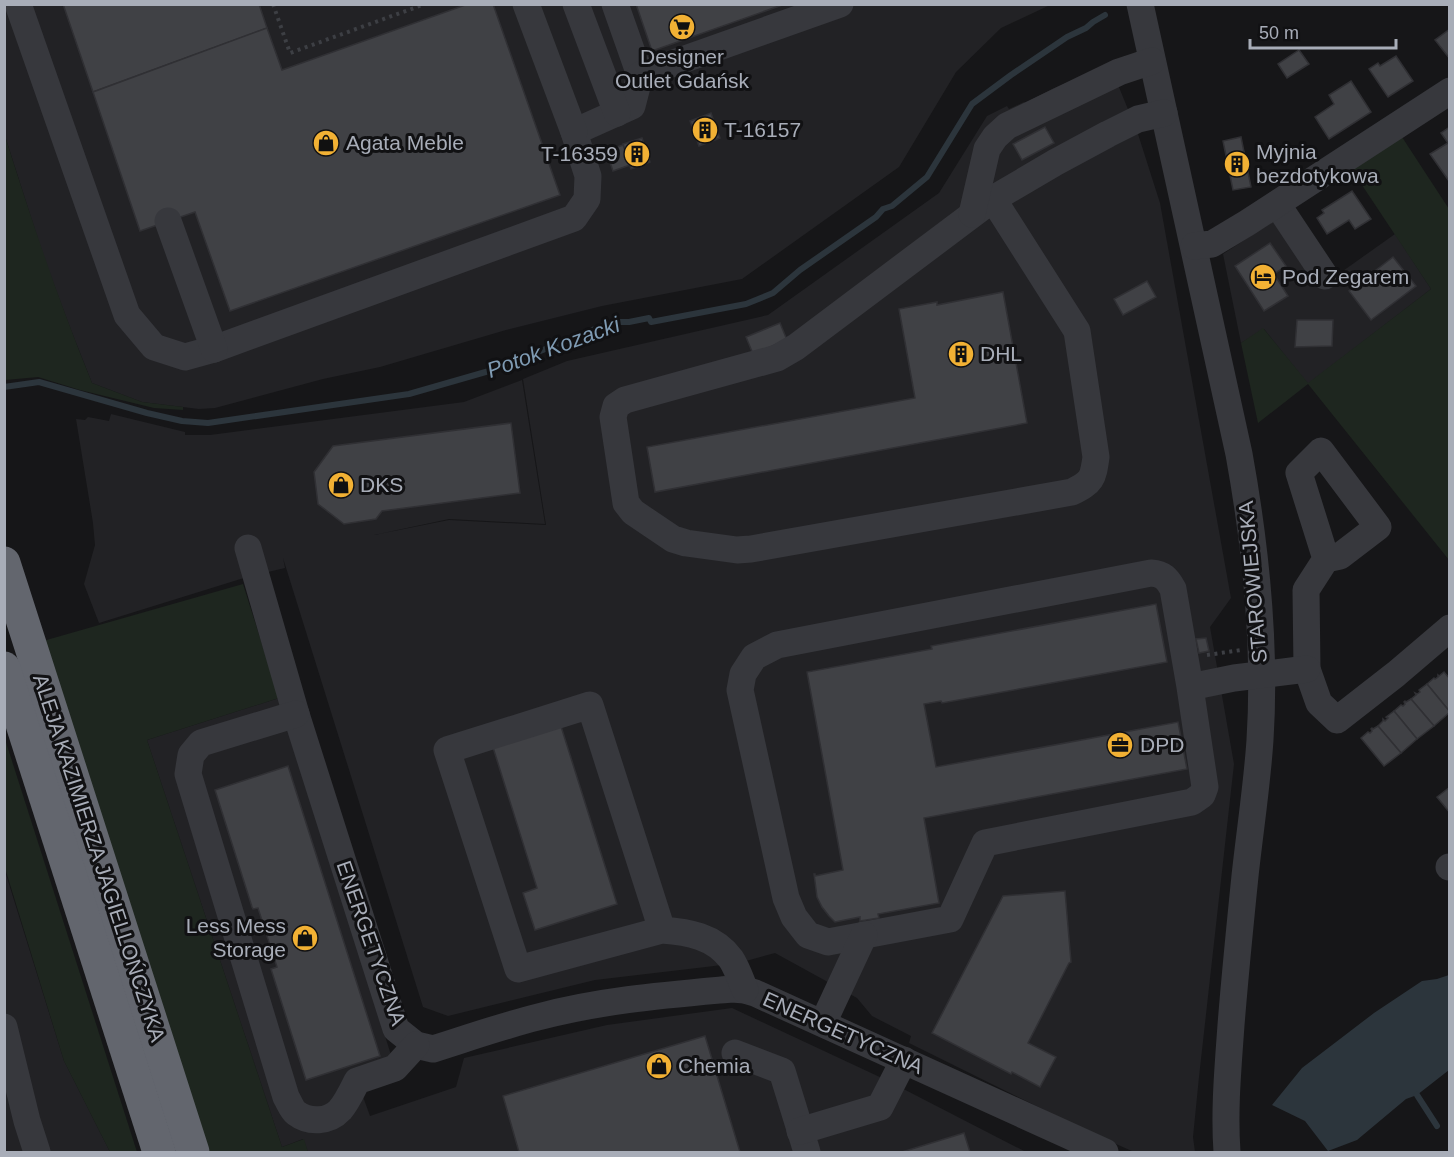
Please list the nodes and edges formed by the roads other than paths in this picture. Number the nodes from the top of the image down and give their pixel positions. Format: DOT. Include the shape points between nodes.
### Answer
graph roads {
  1 [pos="18,4"];
  2 [pos="526,4"];
  3 [pos="576,4"];
  4 [pos="615,4"];
  5 [pos="840,4"];
  6 [pos="1142,12"];
  7 [pos="1152,61"];
  8 [pos="640,75"];
  9 [pos="1449,91"];
  10 [pos="617,113"];
  11 [pos="1164,113"];
  12 [pos="574,132"];
  13 [pos="1277,204"];
  14 [pos="982,207"];
  15 [pos="168,221"];
  16 [pos="1194,246"];
  17 [pos="1324,276"];
  18 [pos="214,350"];
  19 [pos="248,548"];
  20 [pos="1326,559"];
  21 [pos="4,563"];
  22 [pos="1449,628"];
  23 [pos="4,668"];
  24 [pos="1307,669"];
  25 [pos="1261,675"];
  26 [pos="1190,687"];
  27 [pos="296,714"];
  28 [pos="662,930"];
  29 [pos="864,935"];
  30 [pos="745,990"];
  31 [pos="823,1023"];
  32 [pos="4,1027"];
  33 [pos="416,1045"];
  34 [pos="735,1053"];
  35 [pos="904,1060"];
  36 [pos="804,1142"];
  37 [pos="37,1152"];
  38 [pos="159,1152"];
  39 [pos="193,1152"];
  40 [pos="1105,1152"];
  41 [pos="1227,1152"];
  1 -- 18 [label="street" via="127,315 154,347 184,357"];
  2 -- 12 [label="street"];
  3 -- 10 [label="street"];
  4 -- 8 [label="street"];
  5 -- 8 [label="street"];
  6 -- 7 [label="street, STAROWIEJSKA"];
  7 -- 11 [label="street, STAROWIEJSKA"];
  7 -- 14 [label="street" via="1119,72 1007,126 987,149"];
  8 -- 10 [label="street" via="632,106"];
  9 -- 13 [label="street"];
  10 -- 12 [label="street"];
  11 -- 14 [label="street" via="1138,118"];
  11 -- 16 [label="street, STAROWIEJSKA"];
  12 -- 18 [label="street" via="588,176 587,199 574,218"];
  13 -- 16 [label="street" via="1212,244"];
  13 -- 17 [label="street"];
  14 -- 14 [label="street" via="777,358 625,400 616,406 613,417 626,503 633,512 674,539 737,550 1072,492 1087,484 1096,457 1077,331"];
  15 -- 18 [label="street"];
  16 -- 25 [label="street, STAROWIEJSKA" via="1249,507"];
  19 -- 27 [label="street, ENERGETYCZNA"];
  20 -- 24 [label="street" via="1306,590"];
  21 -- 39 [label="highway, ALEJA KAZIMIERZA JAGIELLOŃCZYKA"];
  22 -- 24 [label="street" via="1337,720 1319,703"];
  23 -- 38 [label="highway, ALEJA KAZIMIERZA JAGIELLOŃCZYKA"];
  24 -- 25 [label="street"];
  25 -- 26 [label="street"];
  25 -- 41 [label="street, STAROWIEJSKA" via="1260,738 1228,1058"];
  26 -- 29 [label="street" via="1205,787 1202,795 1192,802 985,843 950,919"];
  26 -- 29 [label="street" via="1173,589 1161,574 1151,573 777,645 754,657 743,674 740,690 786,898 808,935 828,942"];
  27 -- 33 [label="street, ENERGETYCZNA" via="396,1029"];
  27 -- 33 [label="street" via="201,743 191,755 188,774 286,1097 295,1112 309,1120 326,1120 339,1112 357,1081 394,1068"];
  28 -- 28 [label="street" via="590,705 447,750 518,969"];
  28 -- 30 [label="street" via="698,934 715,944 730,958"];
  29 -- 31 [label="street"];
  30 -- 31 [label="street, ENERGETYCZNA"];
  30 -- 33 [label="street, ENERGETYCZNA" via="653,995 593,1005 537,1017 433,1049"];
  31 -- 35 [label="street, ENERGETYCZNA"];
  32 -- 37 [label="street"];
  34 -- 36 [label="street" via="782,1071"];
  35 -- 36 [label="street" via="880,1107"];
  35 -- 40 [label="street, ENERGETYCZNA"];
}
